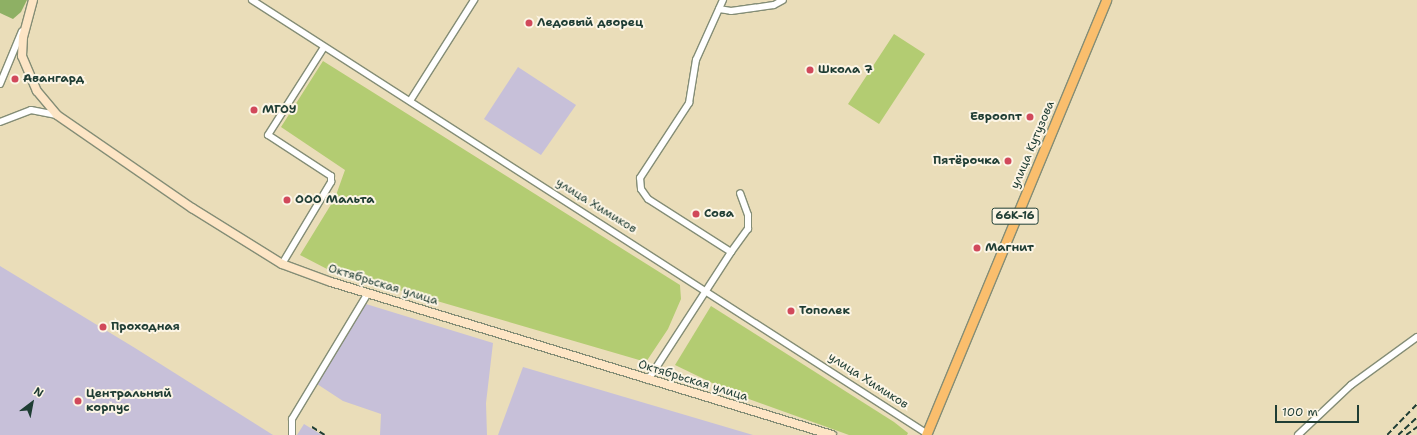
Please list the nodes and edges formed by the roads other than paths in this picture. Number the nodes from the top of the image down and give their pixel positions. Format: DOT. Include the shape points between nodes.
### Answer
graph roads {
  1 [pos="33,0"];
  2 [pos="252,0"];
  3 [pos="474,0"];
  4 [pos="724,0"];
  5 [pos="782,0"];
  6 [pos="1106,0"];
  7 [pos="719,10"];
  8 [pos="25,26"];
  9 [pos="324,47"];
  10 [pos="0,84"];
  11 [pos="410,102"];
  12 [pos="57,116"];
  13 [pos="0,122"];
  14 [pos="740,193"];
  15 [pos="731,252"];
  16 [pos="282,264"];
  17 [pos="707,290"];
  18 [pos="368,293"];
  19 [pos="1417,337"];
  20 [pos="648,380"];
  21 [pos="926,434"];
  22 [pos="292,435"];
  23 [pos="832,435"];
  24 [pos="1298,435"];
  1 -- 8 [label="main road, Октябрьская улица"];
  2 -- 9 [label="street, улица Химиков"];
  3 -- 11 [label="street"];
  4 -- 7 [label="street"];
  5 -- 7 [label="street" via="774,5 731,11"];
  6 -- 21 [label="main road, улица Кутузова / 66К-16"];
  7 -- 15 [label="street" via="696,60 689,103 640,178 641,189 648,199"];
  8 -- 10 [label="street, Октябрьская улица"];
  8 -- 12 [label="main road, Октябрьская улица" via="22,56 37,91"];
  9 -- 11 [label="street, улица Химиков"];
  9 -- 16 [label="street" via="268,135 331,176 331,182"];
  11 -- 17 [label="street, улица Химиков"];
  12 -- 13 [label="street" via="31,110"];
  12 -- 16 [label="main road, Октябрьская улица" via="192,208"];
  14 -- 15 [label="street" via="748,215 748,229"];
  15 -- 17 [label="street"];
  16 -- 18 [label="main road, Октябрьская улица"];
  17 -- 20 [label="street"];
  17 -- 21 [label="street, улица Химиков"];
  18 -- 20 [label="main road, Октябрьская улица"];
  18 -- 22 [label="street" via="317,373 292,419"];
  19 -- 24 [label="street" via="1351,385"];
  20 -- 23 [label="main road, Октябрьская улица"];
}
